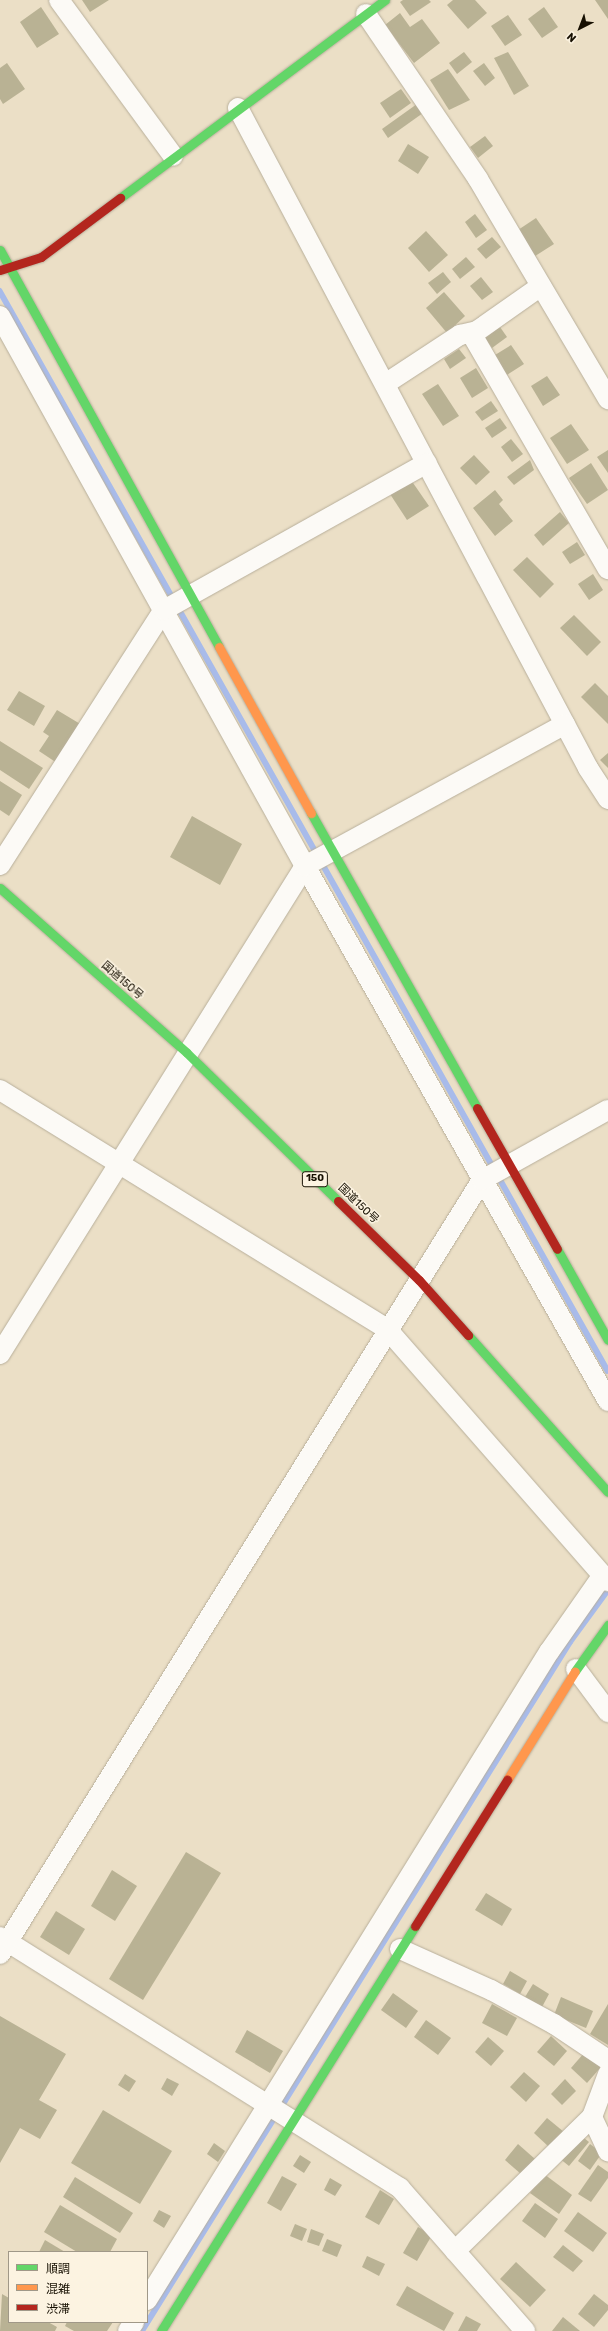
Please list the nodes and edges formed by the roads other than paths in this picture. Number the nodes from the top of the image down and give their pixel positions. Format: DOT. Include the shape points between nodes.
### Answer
graph roads {
  1 [pos="59,0"];
  2 [pos="385,0"];
  3 [pos="366,14"];
  4 [pos="238,108"];
  5 [pos="173,156"];
  6 [pos="0,250"];
  7 [pos="10,267"];
  8 [pos="0,270"];
  9 [pos="541,286"];
  10 [pos="0,316"];
  11 [pos="471,333"];
  12 [pos="384,384"];
  13 [pos="608,399"];
  14 [pos="426,463"];
  15 [pos="608,569"];
  16 [pos="191,595"];
  17 [pos="164,610"];
  18 [pos="564,724"];
  19 [pos="608,799"];
  20 [pos="332,851"];
  21 [pos="0,864"];
  22 [pos="305,866"];
  23 [pos="0,888"];
  24 [pos="187,1054"];
  25 [pos="0,1090"];
  26 [pos="608,1110"];
  27 [pos="118,1163"];
  28 [pos="510,1165"];
  29 [pos="482,1180"];
  30 [pos="419,1280"];
  31 [pos="388,1330"];
  32 [pos="608,1340"];
  33 [pos="0,1354"];
  34 [pos="608,1402"];
  35 [pos="608,1492"];
  36 [pos="606,1578"];
  37 [pos="608,1625"];
  38 [pos="576,1669"];
  39 [pos="608,1712"];
  40 [pos="3,1944"];
  41 [pos="400,1949"];
  42 [pos="608,2060"];
  43 [pos="608,2074"];
  44 [pos="279,2113"];
  45 [pos="592,2117"];
  46 [pos="608,2152"];
  47 [pos="455,2251"];
  48 [pos="148,2299"];
  49 [pos="161,2331"];
  50 [pos="525,2331"];
  1 -- 5 [label="street"];
  2 -- 3 [label="main road"];
  3 -- 4 [label="main road"];
  3 -- 9 [label="street" via="478,179"];
  4 -- 5 [label="main road"];
  4 -- 12 [label="street"];
  5 -- 7 [label="main road" via="41,257"];
  6 -- 7 [label="main road"];
  7 -- 8 [label="main road"];
  7 -- 16 [label="main road"];
  9 -- 11 [label="street" via="477,332"];
  9 -- 13 [label="street"];
  10 -- 17 [label="street"];
  11 -- 12 [label="street" via="460,335"];
  11 -- 15 [label="street"];
  12 -- 14 [label="street"];
  14 -- 16 [label="street"];
  14 -- 18 [label="street"];
  16 -- 17 [label="street"];
  16 -- 20 [label="main road"];
  17 -- 21 [label="street"];
  17 -- 22 [label="street"];
  18 -- 19 [label="street"];
  18 -- 20 [label="street"];
  20 -- 22 [label="street"];
  20 -- 28 [label="main road"];
  22 -- 24 [label="street"];
  22 -- 29 [label="street"];
  23 -- 24 [label="main road, 国道150号 / 150"];
  24 -- 27 [label="street"];
  24 -- 30 [label="main road, 国道150号 / 150"];
  25 -- 27 [label="street"];
  26 -- 28 [label="street"];
  27 -- 31 [label="street"];
  27 -- 33 [label="street"];
  28 -- 29 [label="street"];
  28 -- 32 [label="main road"];
  29 -- 30 [label="street"];
  29 -- 34 [label="street"];
  30 -- 31 [label="street"];
  30 -- 35 [label="main road, 国道150号 / 150"];
  31 -- 36 [label="street"];
  31 -- 40 [label="street"];
  36 -- 44 [label="street" via="549,1652"];
  37 -- 38 [label="main road"];
  38 -- 39 [label="street"];
  38 -- 41 [label="main road"];
  40 -- 44 [label="street"];
  41 -- 42 [label="street" via="491,1990 554,2024"];
  41 -- 44 [label="main road"];
  43 -- 45 [label="street"];
  44 -- 47 [label="street" via="400,2188"];
  44 -- 48 [label="street"];
  44 -- 49 [label="main road"];
  45 -- 46 [label="street"];
  45 -- 47 [label="street"];
  47 -- 50 [label="street"];
}
